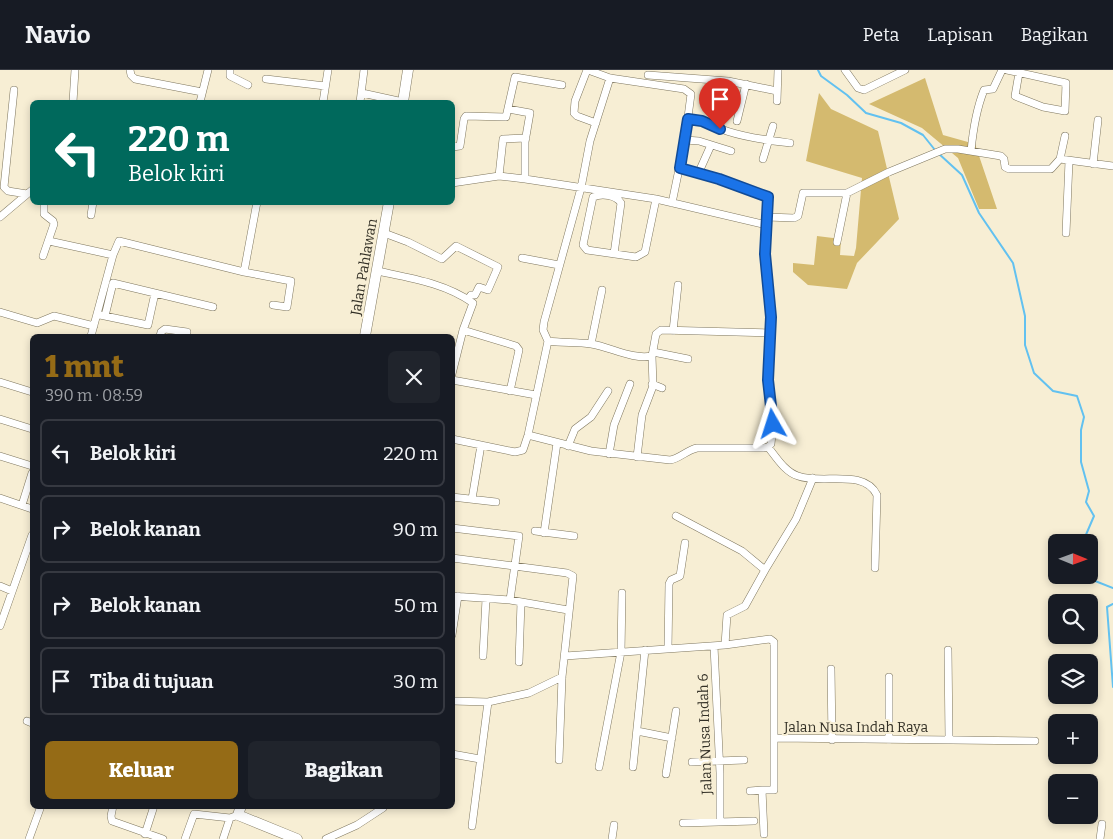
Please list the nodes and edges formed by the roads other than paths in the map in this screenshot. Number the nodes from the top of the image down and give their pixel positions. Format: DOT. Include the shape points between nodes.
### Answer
graph roads {
  1 [pos="75,70"];
  2 [pos="130,70"];
  3 [pos="208,70"];
  4 [pos="230,70"];
  5 [pos="328,70"];
  6 [pos="364,70"];
  7 [pos="408,70"];
  8 [pos="588,70"];
  9 [pos="778,70"];
  10 [pos="845,70"];
  11 [pos="905,70"];
  12 [pos="1002,70"];
  13 [pos="1012,71"];
  14 [pos="894,72"];
  15 [pos="610,78"];
  16 [pos="266,79"];
  17 [pos="652,79"];
  18 [pos="562,84"];
  19 [pos="746,84"];
  20 [pos="248,85"];
  21 [pos="326,86"];
  22 [pos="14,90"];
  23 [pos="777,91"];
  24 [pos="202,92"];
  25 [pos="362,93"];
  26 [pos="73,100"];
  27 [pos="200,100"];
  28 [pos="323,100"];
  29 [pos="360,100"];
  30 [pos="394,100"];
  31 [pos="403,100"];
  32 [pos="776,100"];
  33 [pos="508,109"];
  34 [pos="688,119"];
  35 [pos="1098,120"];
  36 [pos="737,121"];
  37 [pos="596,123"];
  38 [pos="773,126"];
  39 [pos="1065,136"];
  40 [pos="526,138"];
  41 [pos="685,140"];
  42 [pos="769,140"];
  43 [pos="790,143"];
  44 [pos="711,145"];
  45 [pos="455,146"];
  46 [pos="731,151"];
  47 [pos="971,151"];
  48 [pos="763,159"];
  49 [pos="1060,159"];
  50 [pos="1069,162"];
  51 [pos="1092,164"];
  52 [pos="1113,166"];
  53 [pos="680,168"];
  54 [pos="698,174"];
  55 [pos="499,176"];
  56 [pos="525,179"];
  57 [pos="455,183"];
  58 [pos="581,188"];
  59 [pos="30,192"];
  60 [pos="847,193"];
  61 [pos="656,199"];
  62 [pos="672,203"];
  63 [pos="44,205"];
  64 [pos="92,205"];
  65 [pos="256,205"];
  66 [pos="389,205"];
  67 [pos="91,215"];
  68 [pos="0,217"];
  69 [pos="767,221"];
  70 [pos="384,233"];
  71 [pos="1066,234"];
  72 [pos="49,241"];
  73 [pos="837,242"];
  74 [pos="614,254"];
  75 [pos="114,255"];
  76 [pos="43,256"];
  77 [pos="522,258"];
  78 [pos="559,265"];
  79 [pos="377,271"];
  80 [pos="244,272"];
  81 [pos="678,285"];
  82 [pos="602,290"];
  83 [pos="155,293"];
  84 [pos="468,299"];
  85 [pos="273,306"];
  86 [pos="213,307"];
  87 [pos="0,312"];
  88 [pos="101,315"];
  89 [pos="94,326"];
  90 [pos="463,330"];
  91 [pos="673,330"];
  92 [pos="187,332"];
  93 [pos="771,333"];
  94 [pos="92,334"];
  95 [pos="160,334"];
  96 [pos="366,334"];
  97 [pos="548,341"];
  98 [pos="591,344"];
  99 [pos="653,354"];
  100 [pos="688,359"];
  101 [pos="455,362"];
  102 [pos="455,381"];
  103 [pos="0,382"];
  104 [pos="630,384"];
  105 [pos="652,384"];
  106 [pos="662,388"];
  107 [pos="30,391"];
  108 [pos="510,391"];
  109 [pos="608,391"];
  110 [pos="536,395"];
  111 [pos="0,419"];
  112 [pos="30,428"];
  113 [pos="528,435"];
  114 [pos="455,440"];
  115 [pos="558,443"];
  116 [pos="481,445"];
  117 [pos="568,446"];
  118 [pos="768,447"];
  119 [pos="609,454"];
  120 [pos="0,456"];
  121 [pos="637,457"];
  122 [pos="30,465"];
  123 [pos="813,478"];
  124 [pos="30,479"];
  125 [pos="455,497"];
  126 [pos="0,498"];
  127 [pos="472,499"];
  128 [pos="496,502"];
  129 [pos="22,505"];
  130 [pos="30,508"];
  131 [pos="676,516"];
  132 [pos="455,528"];
  133 [pos="536,531"];
  134 [pos="544,533"];
  135 [pos="574,536"];
  136 [pos="30,541"];
  137 [pos="685,543"];
  138 [pos="455,558"];
  139 [pos="516,565"];
  140 [pos="876,568"];
  141 [pos="765,570"];
  142 [pos="0,586"];
  143 [pos="12,591"];
  144 [pos="622,593"];
  145 [pos="455,596"];
  146 [pos="486,599"];
  147 [pos="510,600"];
  148 [pos="521,602"];
  149 [pos="568,610"];
  150 [pos="0,626"];
  151 [pos="725,645"];
  152 [pos="714,646"];
  153 [pos="668,649"];
  154 [pos="645,650"];
  155 [pos="948,650"];
  156 [pos="621,652"];
  157 [pos="483,656"];
  158 [pos="565,656"];
  159 [pos="519,662"];
  160 [pos="831,669"];
  161 [pos="562,677"];
  162 [pos="889,677"];
  163 [pos="455,701"];
  164 [pos="488,702"];
  165 [pos="676,711"];
  166 [pos="637,730"];
  167 [pos="774,736"];
  168 [pos="672,738"];
  169 [pos="949,739"];
  170 [pos="832,740"];
  171 [pos="889,740"];
  172 [pos="1035,741"];
  173 [pos="455,755"];
  174 [pos="480,759"];
  175 [pos="559,760"];
  176 [pos="744,760"];
  177 [pos="719,761"];
  178 [pos="692,762"];
  179 [pos="599,767"];
  180 [pos="633,767"];
  181 [pos="666,774"];
  182 [pos="762,790"];
  183 [pos="750,791"];
  184 [pos="40,809"];
  185 [pos="112,809"];
  186 [pos="153,809"];
  187 [pos="381,809"];
  188 [pos="236,813"];
  189 [pos="754,821"];
  190 [pos="720,822"];
  191 [pos="684,823"];
  192 [pos="1102,824"];
  193 [pos="614,825"];
  194 [pos="472,826"];
  195 [pos="145,834"];
  196 [pos="764,834"];
  197 [pos="29,839"];
  198 [pos="163,839"];
  199 [pos="185,839"];
  200 [pos="223,839"];
  201 [pos="297,839"];
  202 [pos="326,839"];
  203 [pos="612,839"];
  204 [pos="1100,839"];
  1 -- 26 [label="street"];
  2 -- 24 [label="street" via="135,79"];
  3 -- 24 [label="street"];
  4 -- 20 [label="street" via="230,76"];
  5 -- 21 [label="street"];
  6 -- 25 [label="street"];
  7 -- 31 [label="street"];
  8 -- 15 [label="street"];
  8 -- 37 [label="street" via="574,113"];
  9 -- 23 [label="street"];
  10 -- 14 [label="street" via="858,88 864,90"];
  11 -- 14 [label="street"];
  12 -- 47 [label="street" via="993,89 984,89 982,94 973,127"];
  13 -- 13 [label="street" via="1066,83 1065,111 1015,96"];
  15 -- 17 [label="street"];
  15 -- 37 [label="street"];
  16 -- 21 [label="street"];
  17 -- 19 [label="street" via="728,80"];
  17 -- 34 [label="street" via="689,91"];
  18 -- 33 [label="street" via="515,77"];
  19 -- 23 [label="street"];
  19 -- 36 [label="street"];
  21 -- 28 [label="street"];
  22 -- 59 [label="street" via="4,187 8,191"];
  23 -- 32 [label="street"];
  24 -- 27 [label="street"];
  25 -- 29 [label="street"];
  25 -- 30 [label="street"];
  33 -- 40 [label="street" via="530,113"];
  33 -- 45 [label="street" via="504,119 465,117 461,145"];
  34 -- 41 [label="street"];
  34 -- 42 [label="street"];
  35 -- 51 [label="street"];
  37 -- 58 [label="street"];
  38 -- 42 [label="street"];
  39 -- 49 [label="street"];
  40 -- 55 [label="street" via="504,139"];
  40 -- 56 [label="street"];
  41 -- 44 [label="street"];
  41 -- 53 [label="street"];
  42 -- 43 [label="street"];
  42 -- 48 [label="street"];
  44 -- 46 [label="street"];
  44 -- 54 [label="street"];
  47 -- 49 [label="street" via="1001,156 1009,169 1051,169"];
  47 -- 60 [label="street" via="941,151"];
  49 -- 50 [label="street"];
  50 -- 51 [label="street"];
  50 -- 71 [label="street"];
  51 -- 52 [label="street"];
  53 -- 54 [label="street"];
  53 -- 62 [label="street"];
  54 -- 69 [label="street" via="766,195 769,200"];
  55 -- 56 [label="street"];
  55 -- 57 [label="street"];
  56 -- 58 [label="street"];
  58 -- 61 [label="street"];
  58 -- 78 [label="street"];
  59 -- 68 [label="street"];
  60 -- 69 [label="street" via="804,192 796,217"];
  60 -- 73 [label="street"];
  61 -- 62 [label="street"];
  61 -- 74 [label="street" via="645,252 636,257"];
  62 -- 69 [label="street"];
  63 -- 72 [label="street" via="44,214 54,222"];
  64 -- 67 [label="street"];
  65 -- 80 [label="street"];
  66 -- 70 [label="street, Jalan Pahlawan"];
  69 -- 93 [label="street" via="765,254"];
  70 -- 79 [label="street, Jalan Pahlawan"];
  70 -- 84 [label="street" via="442,259 456,246 498,267 488,290 479,287 476,296 471,295"];
  72 -- 75 [label="street"];
  72 -- 76 [label="street"];
  74 -- 74 [label="street" via="621,203 615,197 595,195 583,245 587,250"];
  75 -- 80 [label="street" via="121,242"];
  75 -- 88 [label="street"];
  77 -- 78 [label="street"];
  78 -- 97 [label="street" via="544,322 543,330"];
  79 -- 84 [label="street" via="439,286"];
  79 -- 96 [label="street, Jalan Pahlawan"];
  80 -- 85 [label="street" via="290,281 286,307"];
  81 -- 91 [label="street"];
  82 -- 98 [label="street"];
  83 -- 86 [label="street"];
  83 -- 88 [label="street" via="114,283"];
  83 -- 88 [label="street" via="148,325"];
  84 -- 90 [label="street" via="474,305"];
  87 -- 89 [label="street" via="28,322 42,322 54,316"];
  88 -- 89 [label="street"];
  89 -- 94 [label="street"];
  90 -- 101 [label="street"];
  90 -- 108 [label="street" via="518,347"];
  91 -- 93 [label="street"];
  91 -- 99 [label="street" via="657,332"];
  92 -- 95 [label="street" via="165,329"];
  93 -- 118 [label="street" via="768,380 773,438"];
  97 -- 98 [label="street"];
  97 -- 110 [label="street"];
  98 -- 99 [label="street" via="633,355"];
  99 -- 100 [label="street"];
  99 -- 105 [label="street"];
  102 -- 108 [label="street"];
  103 -- 107 [label="street"];
  104 -- 119 [label="street" via="614,425"];
  105 -- 106 [label="street"];
  105 -- 121 [label="street" via="642,415"];
  108 -- 110 [label="street"];
  109 -- 117 [label="street" via="591,417 575,429"];
  110 -- 113 [label="street"];
  111 -- 112 [label="street"];
  113 -- 115 [label="street"];
  113 -- 116 [label="street" via="520,452"];
  114 -- 116 [label="street"];
  115 -- 117 [label="street"];
  115 -- 134 [label="street"];
  116 -- 127 [label="street"];
  117 -- 119 [label="street"];
  118 -- 121 [label="street" via="697,448 670,460"];
  118 -- 123 [label="street" via="788,471 799,477"];
  119 -- 121 [label="street"];
  120 -- 122 [label="street"];
  123 -- 140 [label="street" via="859,481 874,489 877,495"];
  123 -- 141 [label="street" via="796,519"];
  124 -- 129 [label="street"];
  125 -- 127 [label="street"];
  126 -- 129 [label="street"];
  127 -- 128 [label="street"];
  129 -- 130 [label="street"];
  131 -- 141 [label="street" via="742,551"];
  132 -- 139 [label="street" via="519,536"];
  133 -- 134 [label="street"];
  134 -- 135 [label="street"];
  136 -- 143 [label="street"];
  137 -- 153 [label="street" via="680,576 669,584"];
  138 -- 139 [label="street"];
  139 -- 147 [label="street"];
  139 -- 149 [label="street" via="573,576"];
  141 -- 151 [label="street" via="745,606 727,615"];
  142 -- 143 [label="street"];
  143 -- 150 [label="street"];
  144 -- 156 [label="street"];
  145 -- 146 [label="street"];
  146 -- 147 [label="street"];
  146 -- 157 [label="street"];
  147 -- 148 [label="street"];
  148 -- 149 [label="street"];
  148 -- 159 [label="street"];
  149 -- 158 [label="street"];
  151 -- 152 [label="street, Jalan Nusa Indah Raya"];
  151 -- 167 [label="street, Jalan Nusa Indah Raya" via="770,639 774,642"];
  152 -- 153 [label="street, Jalan Nusa Indah Raya"];
  152 -- 177 [label="street, Jalan Nusa Indah 6"];
  153 -- 154 [label="street, Jalan Nusa Indah Raya"];
  154 -- 156 [label="street, Jalan Nusa Indah Raya"];
  154 -- 166 [label="street"];
  155 -- 169 [label="street"];
  156 -- 158 [label="street, Jalan Nusa Indah Raya"];
  156 -- 179 [label="street"];
  158 -- 161 [label="street"];
  160 -- 170 [label="street"];
  161 -- 164 [label="street" via="528,693"];
  161 -- 175 [label="street"];
  162 -- 171 [label="street"];
  163 -- 164 [label="street"];
  164 -- 174 [label="street"];
  165 -- 168 [label="street"];
  166 -- 168 [label="street"];
  166 -- 180 [label="street"];
  167 -- 170 [label="street, Jalan Nusa Indah Raya" via="779,739"];
  167 -- 182 [label="street" via="774,790"];
  168 -- 181 [label="street"];
  169 -- 171 [label="street, Jalan Nusa Indah Raya"];
  169 -- 172 [label="street, Jalan Nusa Indah Raya"];
  170 -- 171 [label="street, Jalan Nusa Indah Raya"];
  173 -- 174 [label="street"];
  174 -- 194 [label="street"];
  176 -- 177 [label="street"];
  177 -- 178 [label="street"];
  177 -- 190 [label="street, Jalan Nusa Indah 6"];
  182 -- 183 [label="street"];
  182 -- 196 [label="street"];
  184 -- 197 [label="street"];
  185 -- 195 [label="street" via="112,821"];
  186 -- 195 [label="street"];
  187 -- 202 [label="street"];
  188 -- 199 [label="street" via="194,814"];
  188 -- 200 [label="street"];
  188 -- 201 [label="street"];
  189 -- 190 [label="street"];
  190 -- 191 [label="street"];
  192 -- 204 [label="street"];
  193 -- 203 [label="street"];
  195 -- 198 [label="street"];
}
